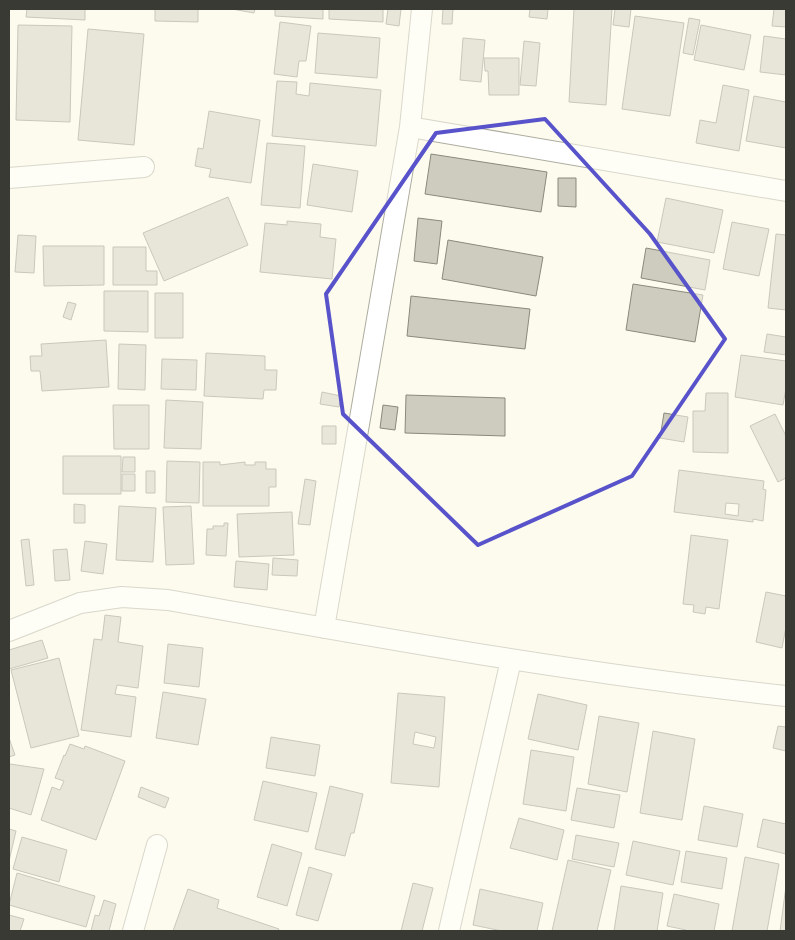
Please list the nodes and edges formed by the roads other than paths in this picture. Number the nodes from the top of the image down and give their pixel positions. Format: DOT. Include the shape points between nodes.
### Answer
graph roads {
  1 [pos="422,9"];
  2 [pos="410,127"];
  3 [pos="144,167"];
  4 [pos="9,178"];
  5 [pos="786,191"];
  6 [pos="324,628"];
  7 [pos="9,631"];
  8 [pos="511,660"];
  9 [pos="786,696"];
  10 [pos="157,845"];
  11 [pos="133,931"];
  12 [pos="449,931"];
  1 -- 2 [label="street"];
  2 -- 5 [label="street"];
  2 -- 6 [label="street"];
  3 -- 4 [label="street"];
  6 -- 7 [label="street" via="168,600 122,597 80,603"];
  6 -- 8 [label="street"];
  8 -- 9 [label="street" via="697,687"];
  8 -- 12 [label="street"];
  10 -- 11 [label="street"];
}
